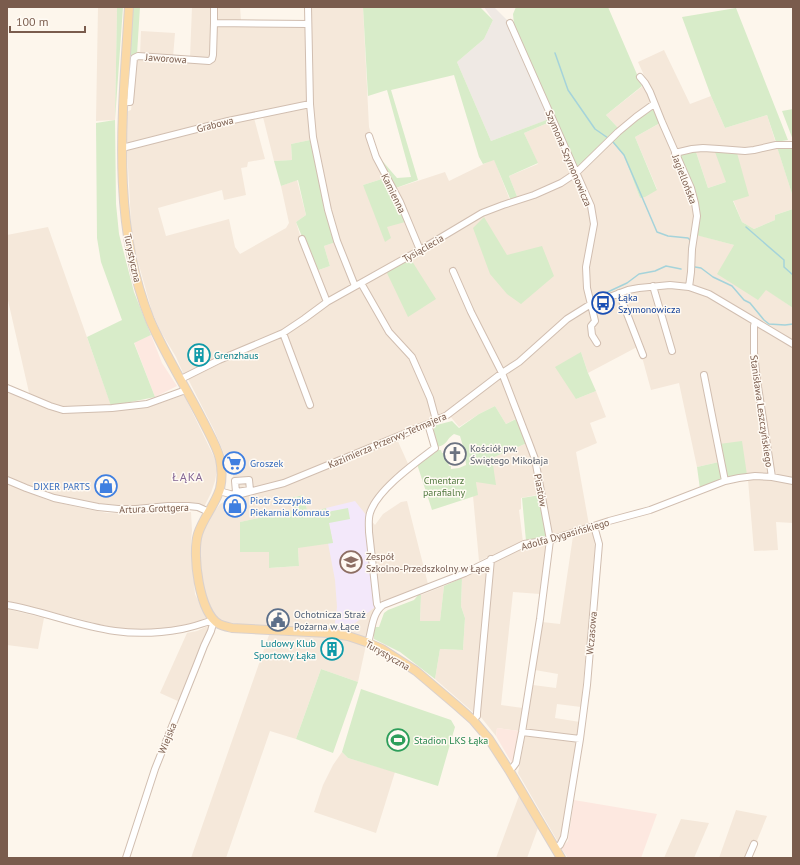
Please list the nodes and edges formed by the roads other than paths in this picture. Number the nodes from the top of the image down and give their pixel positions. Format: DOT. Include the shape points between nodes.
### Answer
graph roads {
  1 [pos="129,7"];
  2 [pos="214,7"];
  3 [pos="308,7"];
  4 [pos="214,23"];
  5 [pos="510,23"];
  6 [pos="308,24"];
  7 [pos="640,78"];
  8 [pos="123,102"];
  9 [pos="310,104"];
  10 [pos="654,104"];
  11 [pos="369,136"];
  12 [pos="793,145"];
  13 [pos="122,148"];
  14 [pos="675,152"];
  15 [pos="576,173"];
  16 [pos="302,239"];
  17 [pos="420,250"];
  18 [pos="453,271"];
  19 [pos="358,284"];
  20 [pos="653,286"];
  21 [pos="689,288"];
  22 [pos="619,293"];
  23 [pos="327,302"];
  24 [pos="591,304"];
  25 [pos="755,322"];
  26 [pos="283,333"];
  27 [pos="597,343"];
  28 [pos="793,344"];
  29 [pos="672,351"];
  30 [pos="643,355"];
  31 [pos="502,373"];
  32 [pos="704,375"];
  33 [pos="181,379"];
  34 [pos="7,388"];
  35 [pos="186,389"];
  36 [pos="310,405"];
  37 [pos="436,420"];
  38 [pos="428,424"];
  39 [pos="772,477"];
  40 [pos="7,480"];
  41 [pos="725,481"];
  42 [pos="793,481"];
  43 [pos="219,491"];
  44 [pos="209,512"];
  45 [pos="594,526"];
  46 [pos="550,540"];
  47 [pos="490,559"];
  48 [pos="7,605"];
  49 [pos="378,608"];
  50 [pos="214,620"];
  51 [pos="368,643"];
  52 [pos="473,720"];
  53 [pos="522,732"];
  54 [pos="580,739"];
  55 [pos="509,770"];
  56 [pos="754,844"];
  57 [pos="555,848"];
  58 [pos="126,858"];
  59 [pos="561,858"];
  60 [pos="748,858"];
  1 -- 8 [label="main road, Turystyczna"];
  2 -- 4 [label="street, Jaworowa"];
  3 -- 6 [label="street"];
  4 -- 6 [label="street"];
  4 -- 8 [label="street, Jaworowa" via="213,55 209,61 138,56 134,58 130,102"];
  5 -- 15 [label="street, Szymona Szymonowicza"];
  6 -- 9 [label="street"];
  7 -- 10 [label="street, Jagiellońska" via="650,92"];
  8 -- 13 [label="main road, Turystyczna"];
  9 -- 13 [label="street, Grabowa" via="228,121"];
  9 -- 19 [label="street" via="313,137 328,210 337,241"];
  10 -- 14 [label="street, Jagiellońska"];
  10 -- 15 [label="street, Tysiąclecia" via="618,132"];
  11 -- 17 [label="street, Kamienna" via="376,157 400,202"];
  12 -- 14 [label="street" via="776,145 745,151 703,148"];
  13 -- 33 [label="main road, Turystyczna" via="125,215 136,277 150,320"];
  14 -- 21 [label="street, Jagiellońska" via="691,188 697,216"];
  15 -- 17 [label="street, Tysiąclecia" via="534,196 482,213"];
  15 -- 24 [label="street, Szymona Szymonowicza" via="591,206 594,224 586,267"];
  16 -- 23 [label="street"];
  17 -- 19 [label="street, Tysiąclecia"];
  18 -- 31 [label="street, Piastów"];
  19 -- 23 [label="street, Tysiąclecia"];
  19 -- 37 [label="street" via="389,332 412,357 430,398"];
  20 -- 21 [label="street, Kazimierza Przerwy-Tetmajera"];
  20 -- 22 [label="street, Kazimierza Przerwy-Tetmajera"];
  20 -- 29 [label="street"];
  21 -- 25 [label="street, Kazimierza Przerwy-Tetmajera" via="709,294"];
  22 -- 24 [label="street, Kazimierza Przerwy-Tetmajera"];
  22 -- 30 [label="street"];
  23 -- 26 [label="street, Tysiąclecia"];
  24 -- 27 [label="street, Szymona Szymonowicza" via="595,321 590,326"];
  24 -- 31 [label="street, Kazimierza Przerwy-Tetmajera" via="567,319 520,362"];
  25 -- 28 [label="street, Kazimierza Przerwy-Tetmajera"];
  25 -- 39 [label="street, Stanisława Leszczyńskiego" via="756,380"];
  26 -- 33 [label="street, Tysiąclecia"];
  26 -- 36 [label="street"];
  31 -- 37 [label="street, Kazimierza Przerwy-Tetmajera"];
  31 -- 46 [label="street, Piastów" via="535,459"];
  32 -- 41 [label="street"];
  33 -- 35 [label="main road, Turystyczna"];
  34 -- 35 [label="street" via="63,410 147,404"];
  35 -- 43 [label="main road, Turystyczna" via="220,459 222,472"];
  37 -- 38 [label="street, Kazimierza Przerwy-Tetmajera"];
  38 -- 43 [label="street, Kazimierza Przerwy-Tetmajera" via="278,485 237,495"];
  38 -- 49 [label="street" via="435,448 378,497 370,513 368,523"];
  39 -- 41 [label="street, Adolfa Dygasińskiego" via="755,476"];
  39 -- 42 [label="street, Adolfa Dygasińskiego"];
  40 -- 44 [label="street, Artura Grottgera" via="54,498 98,507 136,509 188,506"];
  41 -- 45 [label="street, Adolfa Dygasińskiego" via="650,510"];
  43 -- 44 [label="main road, Turystyczna"];
  44 -- 50 [label="main road" via="198,533 196,558 204,605"];
  45 -- 46 [label="street, Adolfa Dygasińskiego"];
  45 -- 54 [label="street, Wczasowa" via="599,544"];
  46 -- 47 [label="street, Adolfa Dygasińskiego" via="524,544"];
  46 -- 53 [label="street"];
  47 -- 49 [label="street, Adolfa Dygasińskiego" via="465,573"];
  47 -- 52 [label="street" via="477,716"];
  48 -- 50 [label="street" via="115,631 172,631"];
  49 -- 51 [label="street"];
  50 -- 51 [label="main road, Turystyczna" via="232,628 329,633"];
  50 -- 58 [label="street, Wiejska" via="155,769"];
  51 -- 52 [label="main road, Turystyczna" via="416,671"];
  52 -- 55 [label="main road, Turystyczna" via="494,745"];
  53 -- 54 [label="street"];
  53 -- 55 [label="street" via="516,763"];
  54 -- 57 [label="street, Wczasowa" via="564,837"];
  55 -- 57 [label="main road, Turystyczna"];
  56 -- 60 [label="street"];
  57 -- 59 [label="main road, Turystyczna"];
}
